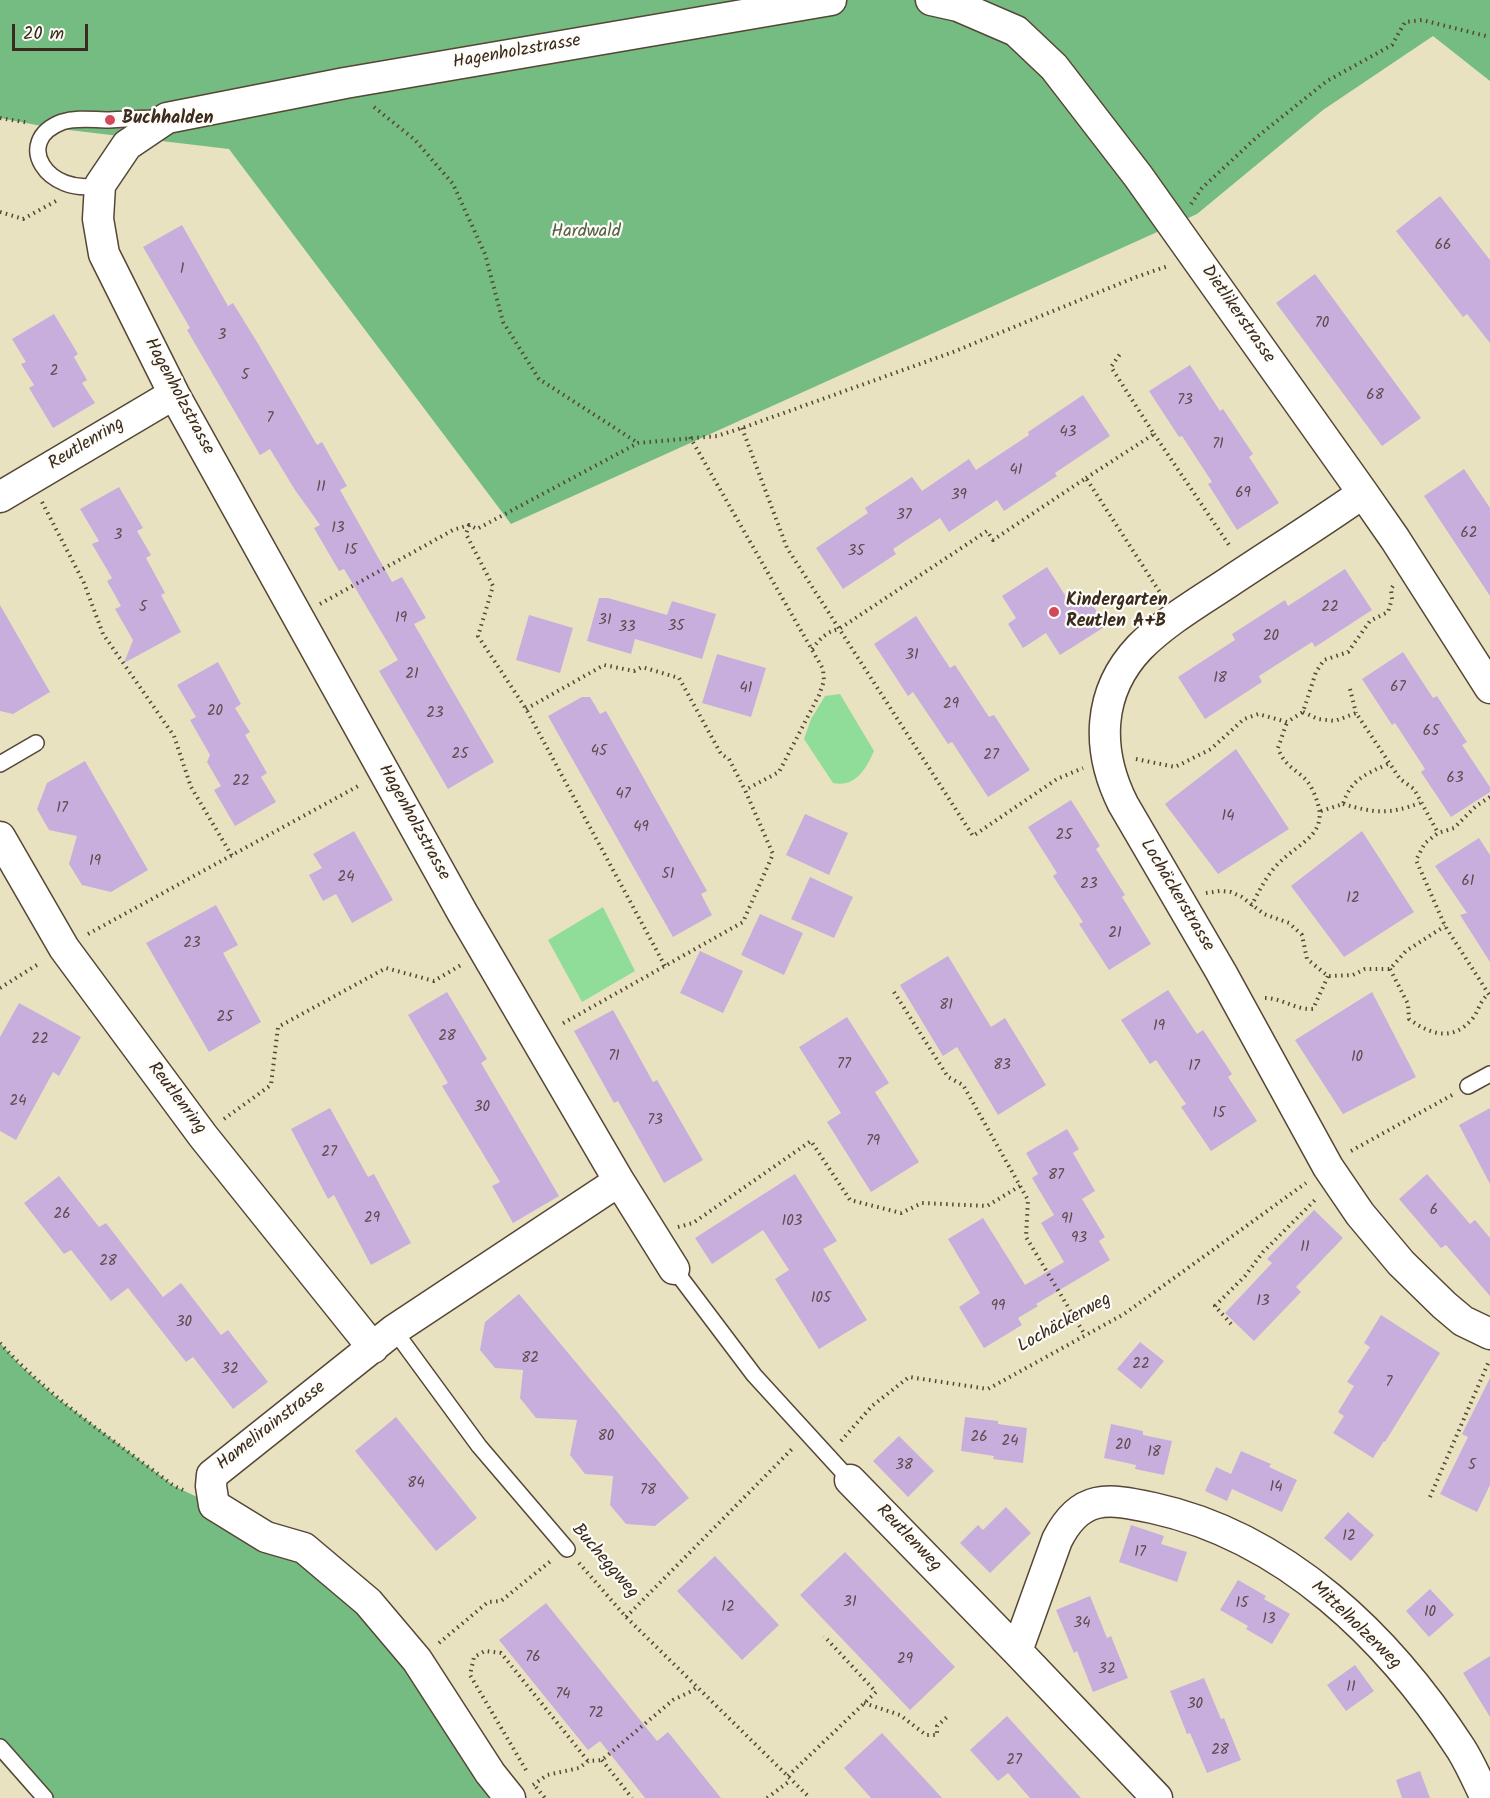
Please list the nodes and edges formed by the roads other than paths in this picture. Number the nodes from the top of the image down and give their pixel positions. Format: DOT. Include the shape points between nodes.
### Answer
graph roads {
  1 [pos="831,0"];
  2 [pos="931,0"];
  3 [pos="167,118"];
  4 [pos="100,185"];
  5 [pos="174,394"];
  6 [pos="1363,493"];
  7 [pos="0,497"];
  8 [pos="1490,688"];
  9 [pos="36,743"];
  10 [pos="0,764"];
  11 [pos="0,837"];
  12 [pos="1490,1074"];
  13 [pos="1468,1086"];
  14 [pos="619,1181"];
  15 [pos="674,1269"];
  16 [pos="1490,1334"];
  17 [pos="383,1339"];
  18 [pos="850,1480"];
  19 [pos="567,1549"];
  20 [pos="1017,1651"];
  21 [pos="0,1748"];
  22 [pos="45,1798"];
  23 [pos="510,1798"];
  24 [pos="1156,1798"];
  25 [pos="1486,1798"];
  1 -- 3 [label="street, Hagenholzstrasse" via="345,82"];
  2 -- 6 [label="street, Dietlikerstrasse" via="958,6 1016,31 1054,67 1138,176"];
  3 -- 4 [label="street, Hagenholzstrasse" via="127,144"];
  3 -- 4 [label="lane" via="80,119 64,122 45,134 38,150 43,168 50,175 71,186"];
  4 -- 5 [label="street, Hagenholzstrasse" via="98,219 104,254"];
  5 -- 7 [label="street, Reutlenring"];
  5 -- 14 [label="street, Hagenholzstrasse" via="485,951"];
  6 -- 8 [label="street, Dietlikerstrasse"];
  6 -- 16 [label="street, Lochäckerstrasse" via="1181,615 1140,648 1122,670 1111,695 1104,724 1106,759 1127,812 1328,1167 1401,1263 1463,1321"];
  9 -- 10 [label="lane"];
  11 -- 17 [label="street, Reutlenring" via="64,948 203,1136"];
  12 -- 13 [label="lane"];
  14 -- 15 [label="street, Hagenholzstrasse"];
  14 -- 17 [label="street, Hamelirainstrasse"];
  15 -- 18 [label="lane, Reutlenweg" via="754,1374"];
  17 -- 19 [label="lane, Bucheggweg"];
  17 -- 23 [label="street, Hamelirainstrasse" via="212,1475 214,1505 266,1537 304,1548 368,1602 417,1660"];
  18 -- 20 [label="street, Reutlenweg"];
  20 -- 24 [label="street, Reutlenweg"];
  20 -- 25 [label="street, Mittelholzerweg" via="1057,1540 1065,1523 1077,1511 1106,1501 1166,1510 1269,1553 1322,1589 1388,1653 1427,1702 1462,1750"];
  21 -- 22 [label="lane"];
}
